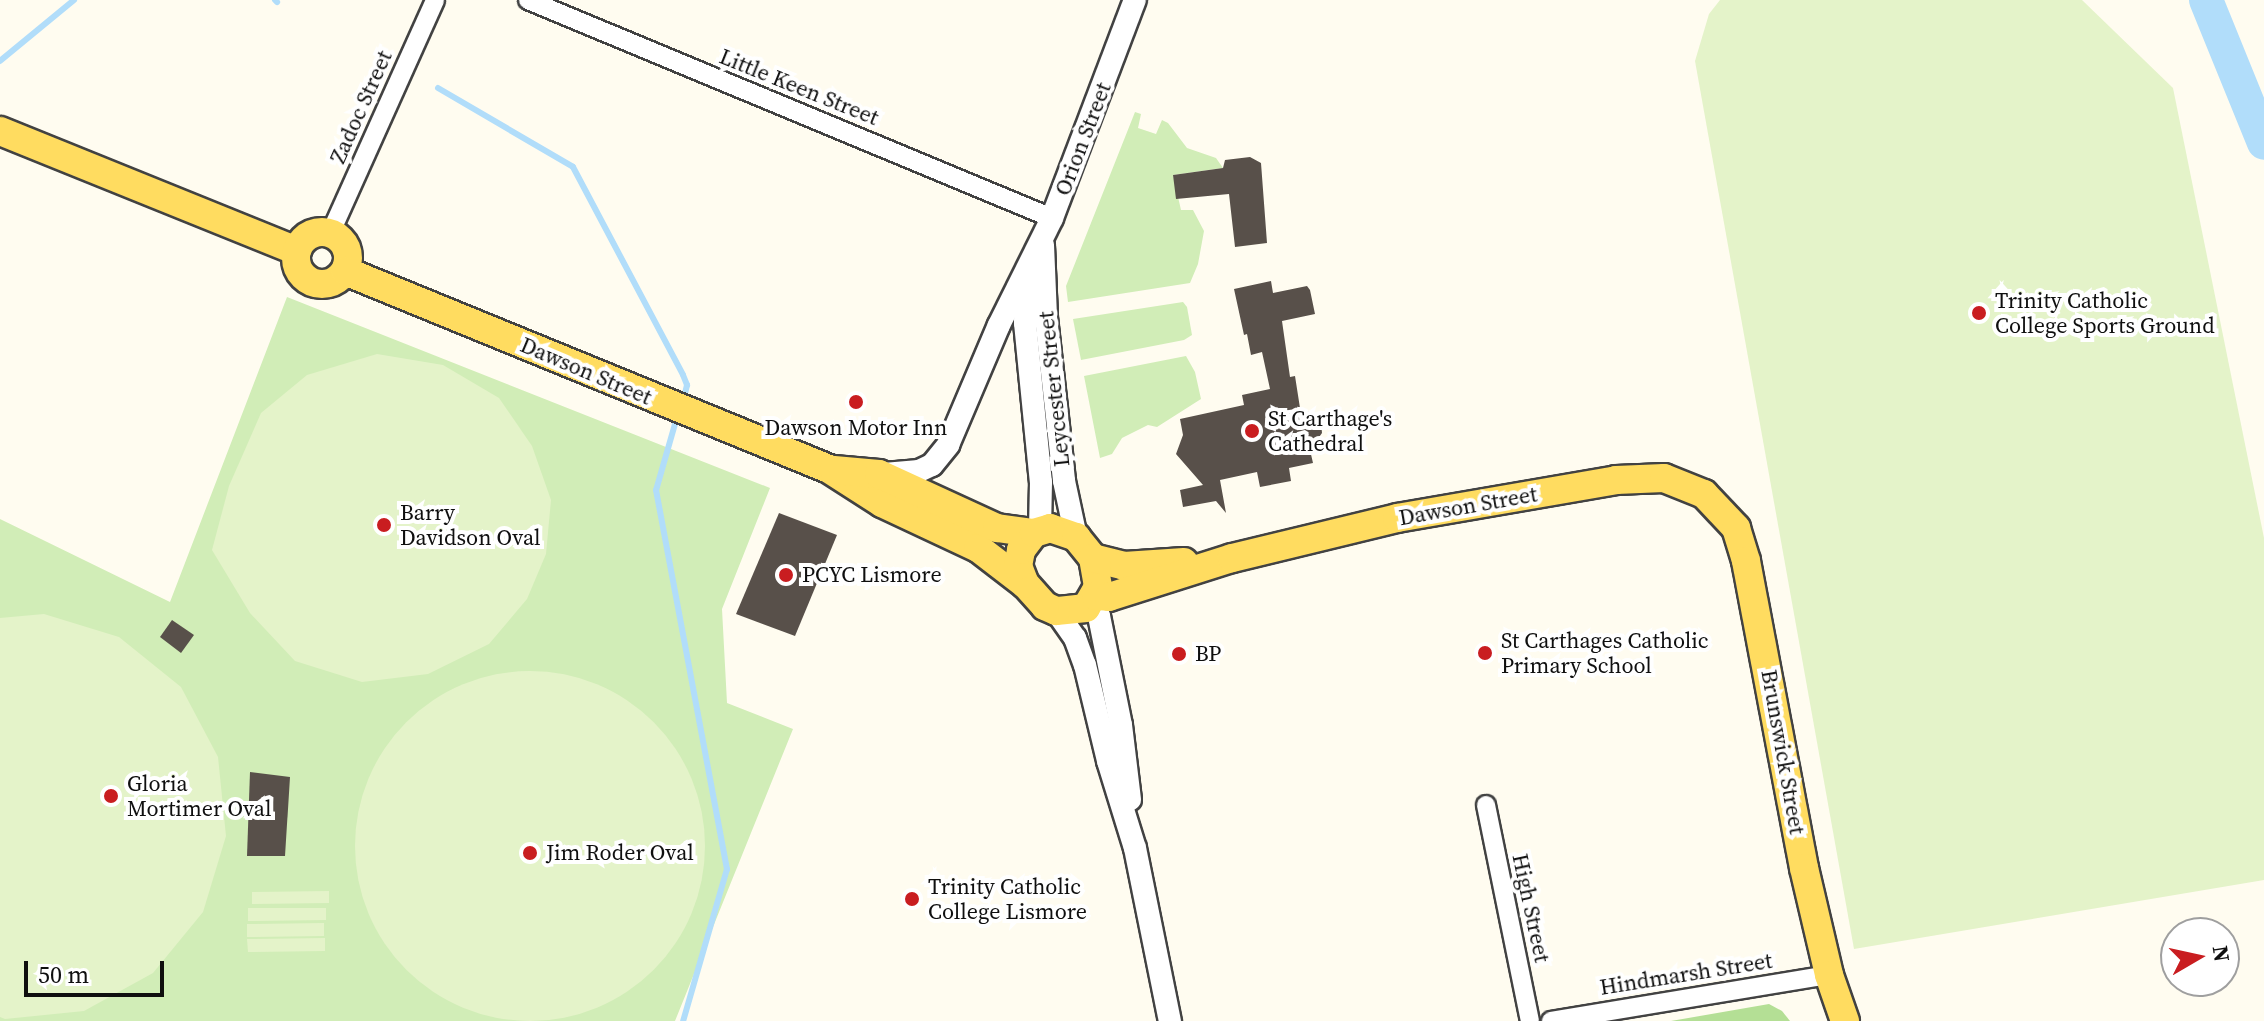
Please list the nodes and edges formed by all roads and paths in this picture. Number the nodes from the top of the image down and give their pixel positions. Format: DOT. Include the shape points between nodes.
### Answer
graph roads {
  1 [pos="435,0"];
  2 [pos="528,0"];
  3 [pos="1135,0"];
  4 [pos="0,131"];
  5 [pos="1052,218"];
  6 [pos="330,234"];
  7 [pos="1043,240"];
  8 [pos="297,251"];
  9 [pos="345,271"];
  10 [pos="1027,276"];
  11 [pos="829,469"];
  12 [pos="879,474"];
  13 [pos="1704,494"];
  14 [pos="1037,531"];
  15 [pos="1085,547"];
  16 [pos="1232,558"];
  17 [pos="1025,584"];
  18 [pos="1094,600"];
  19 [pos="1056,611"];
  20 [pos="1486,805"];
  21 [pos="1135,848"];
  22 [pos="1829,975"];
  23 [pos="1170,1021"];
  24 [pos="1530,1021"];
  25 [pos="1551,1021"];
  26 [pos="1845,1021"];
  1 -- 6 [label="street, Zadoc Street"];
  2 -- 5 [label="street, Little Keen Street"];
  3 -- 5 [label="street, Orion Street"];
  4 -- 8 [label="main road"];
  5 -- 7 [label="street, Orion Street"];
  6 -- 8 [label="main road" via="307,237"];
  6 -- 9 [label="main road" via="347,252"];
  7 -- 10 [label="street, Orion Street"];
  7 -- 15 [label="street, Leycester Street" via="1064,481"];
  8 -- 9 [label="main road" via="297,266 312,282 326,284"];
  9 -- 11 [label="main road, Dawson Street"];
  10 -- 12 [label="street, Orion Street" via="999,325 942,455 919,471"];
  10 -- 14 [label="street, Orion Street" via="1025,323 1041,482"];
  11 -- 12 [label="main road, Dawson Street"];
  11 -- 17 [label="main road, Dawson Street" via="882,503 978,548"];
  12 -- 14 [label="main road, Dawson Street" via="997,528"];
  13 -- 16 [label="main road, Dawson Street" via="1664,478 1630,478 1397,518"];
  13 -- 22 [label="main road, Brunswick Street" via="1736,528 1746,561"];
  14 -- 15 [label="main road" via="1060,529"];
  14 -- 17 [label="main road" via="1025,542 1019,559"];
  15 -- 16 [label="main road, Dawson Street" via="1124,566"];
  15 -- 18 [label="main road" via="1098,577"];
  16 -- 18 [label="main road, Dawson Street"];
  17 -- 19 [label="main road"];
  18 -- 19 [label="main road" via="1076,611"];
  18 -- 21 [label="street" via="1121,725"];
  19 -- 21 [label="street" via="1085,665"];
  20 -- 24 [label="street, High Street"];
  21 -- 23 [label="street"];
  22 -- 25 [label="street, Hindmarsh Street"];
  22 -- 26 [label="main road, Brunswick Street"];
}
